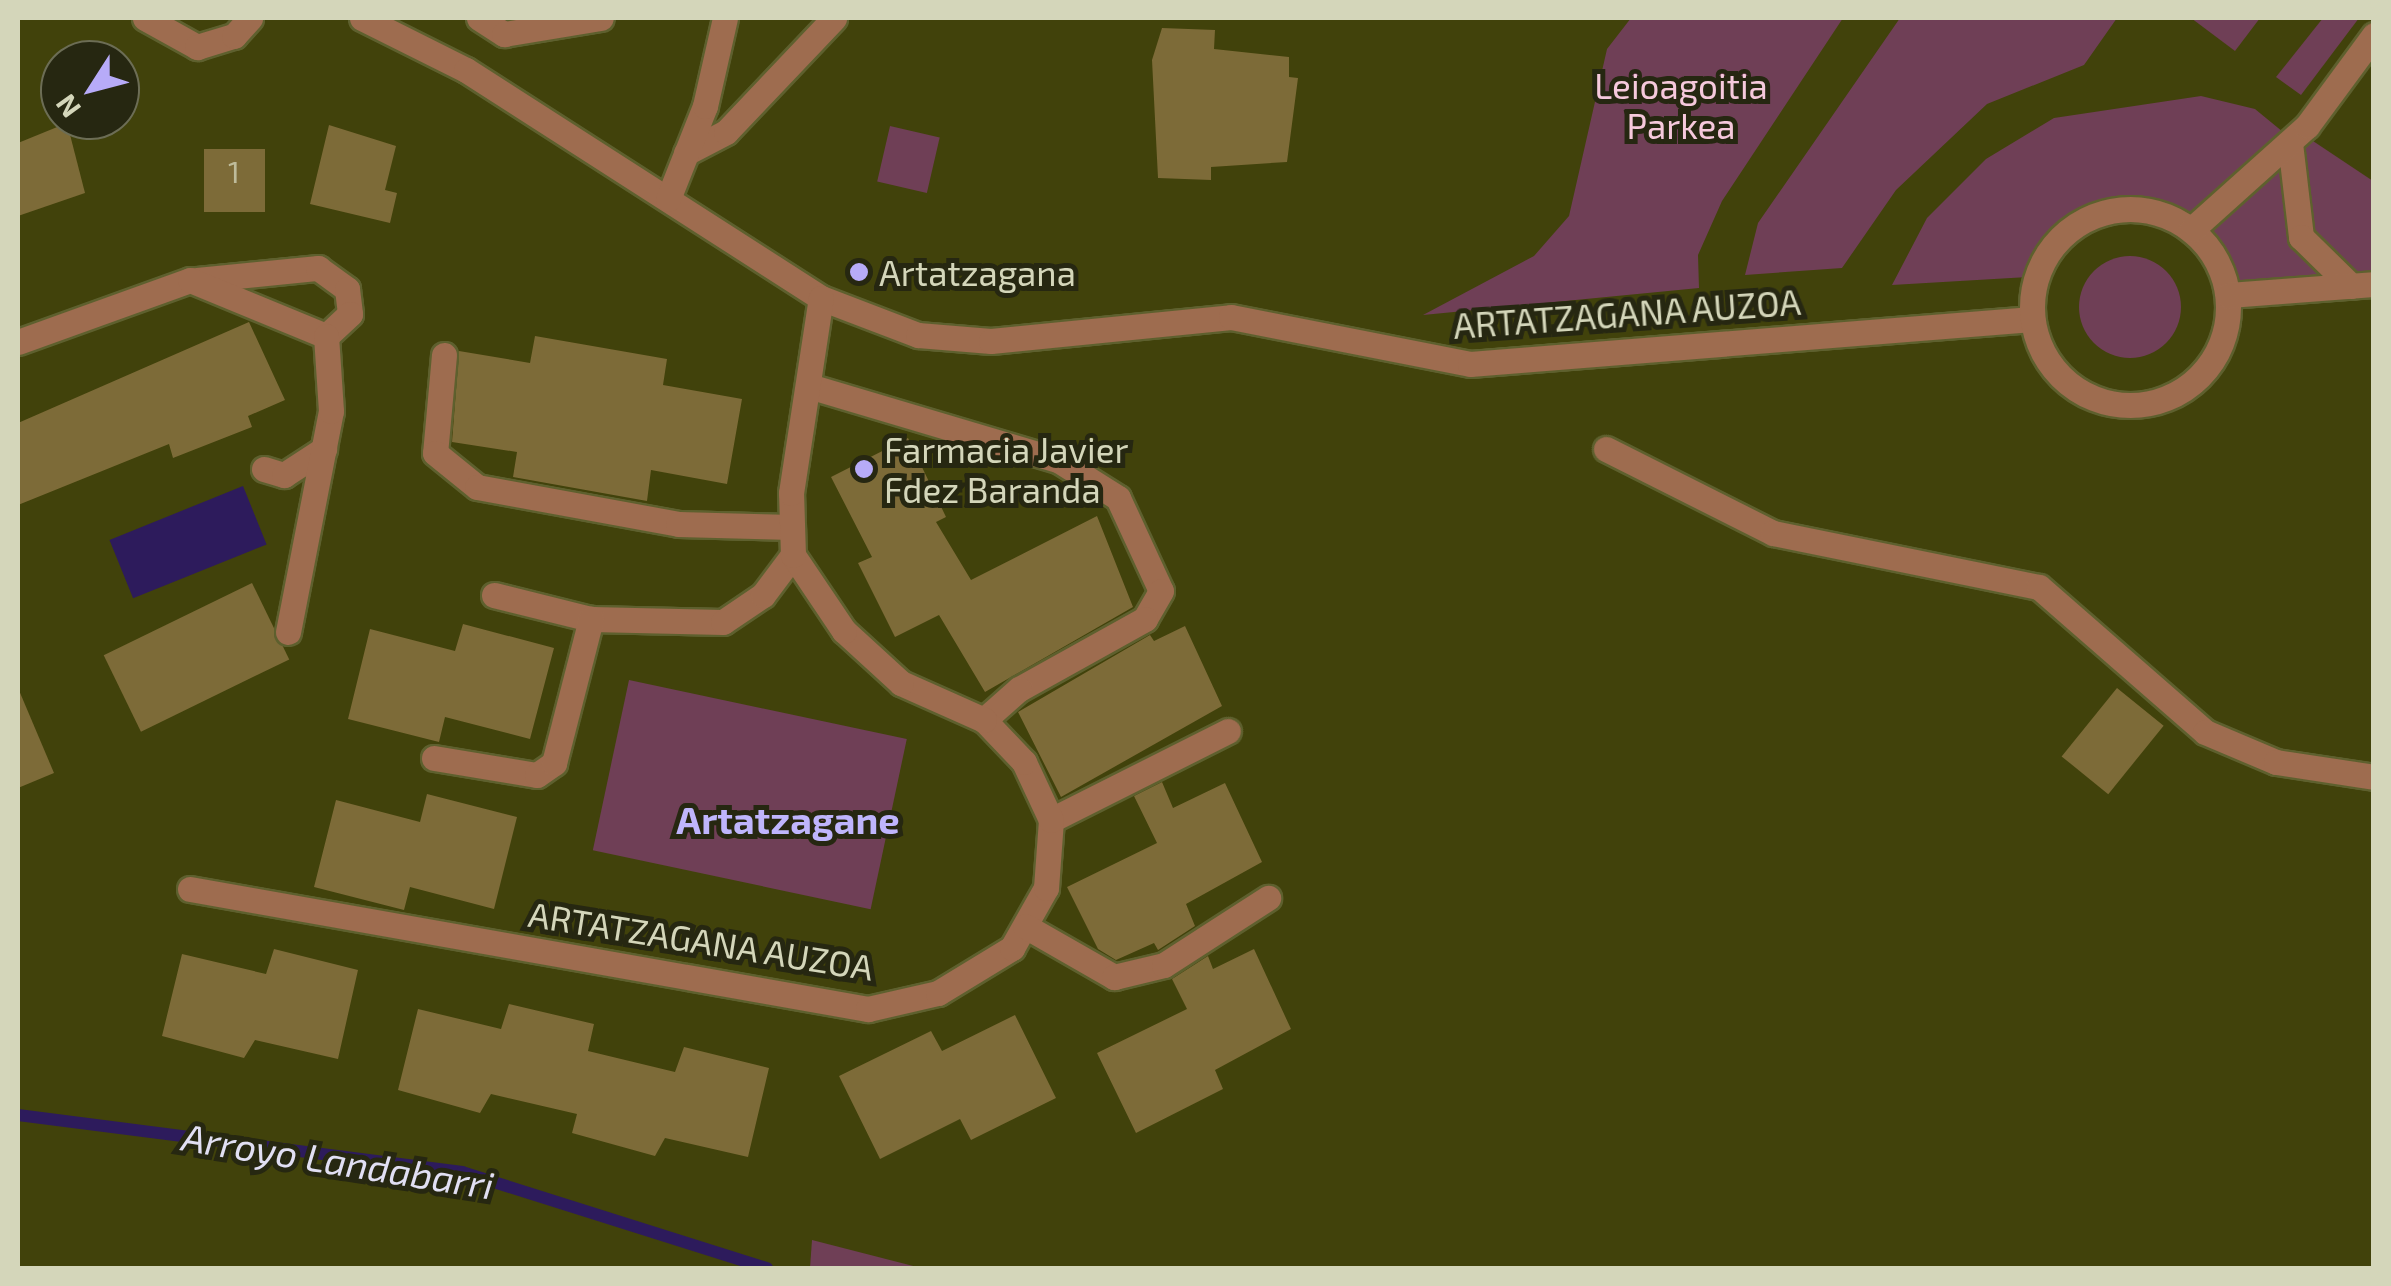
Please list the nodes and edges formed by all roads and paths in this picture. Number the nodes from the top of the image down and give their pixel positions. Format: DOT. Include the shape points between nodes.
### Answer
graph roads {
  1 [pos="145,18"];
  2 [pos="250,18"];
  3 [pos="362,18"];
  4 [pos="479,18"];
  5 [pos="601,18"];
  6 [pos="725,18"];
  7 [pos="834,18"];
  8 [pos="2374,34"];
  9 [pos="2290,142"];
  10 [pos="686,153"];
  11 [pos="668,199"];
  12 [pos="2192,230"];
  13 [pos="190,280"];
  14 [pos="2362,286"];
  15 [pos="2228,295"];
  16 [pos="821,298"];
  17 [pos="2032,319"];
  18 [pos="326,336"];
  19 [pos="18,342"];
  20 [pos="444,355"];
  21 [pos="809,386"];
  22 [pos="324,449"];
  23 [pos="1606,449"];
  24 [pos="264,468"];
  25 [pos="792,527"];
  26 [pos="794,555"];
  27 [pos="494,595"];
  28 [pos="591,619"];
  29 [pos="288,632"];
  30 [pos="984,720"];
  31 [pos="1228,731"];
  32 [pos="434,758"];
  33 [pos="2374,776"];
  34 [pos="1051,820"];
  35 [pos="190,889"];
  36 [pos="1268,898"];
  37 [pos="1025,926"];
  1 -- 2 [label="street" via="197,47 234,36"];
  3 -- 11 [label="street, ARTATZAGANA AUZOA" via="466,70"];
  4 -- 5 [label="street" via="504,34"];
  6 -- 10 [label="street"];
  7 -- 10 [label="street" via="726,132"];
  8 -- 9 [label="street"];
  9 -- 12 [label="street"];
  9 -- 14 [label="street" via="2301,236"];
  10 -- 11 [label="street"];
  11 -- 16 [label="street, ARTATZAGANA AUZOA"];
  12 -- 15 [label="street"];
  12 -- 17 [label="street" via="2138,208 2082,221 2042,263"];
  13 -- 18 [label="street"];
  13 -- 18 [label="street" via="318,268 347,290 350,314"];
  13 -- 19 [label="street"];
  14 -- 15 [label="street"];
  15 -- 17 [label="street" via="2226,334 2208,368 2178,394 2142,405 2104,402 2069,385 2044,356"];
  16 -- 17 [label="street, ARTATZAGANA AUZOA" via="869,321 954,340 1231,317 1470,364"];
  16 -- 21 [label="street, ARTATZAGANA AUZOA"];
  18 -- 22 [label="street"];
  20 -- 25 [label="street" via="435,453 477,487 678,524"];
  21 -- 25 [label="street, ARTATZAGANA AUZOA"];
  21 -- 30 [label="street" via="1058,460 1118,498 1160,591 1144,619 1019,689"];
  22 -- 24 [label="street" via="284,474"];
  22 -- 29 [label="street"];
  23 -- 33 [label="street" via="1773,533 2039,588 2205,732 2276,762"];
  25 -- 26 [label="street, ARTATZAGANA AUZOA"];
  26 -- 28 [label="street" via="763,595 723,622"];
  26 -- 30 [label="street, ARTATZAGANA AUZOA" via="844,631 902,683"];
  27 -- 28 [label="street"];
  28 -- 32 [label="street" via="554,763 537,775"];
  30 -- 34 [label="street, ARTATZAGANA AUZOA" via="1024,762"];
  31 -- 34 [label="street"];
  34 -- 37 [label="street, ARTATZAGANA AUZOA" via="1046,888"];
  35 -- 37 [label="street, ARTATZAGANA AUZOA" via="868,1009 938,993 1012,948"];
  36 -- 37 [label="street" via="1164,964 1114,977"];
}
